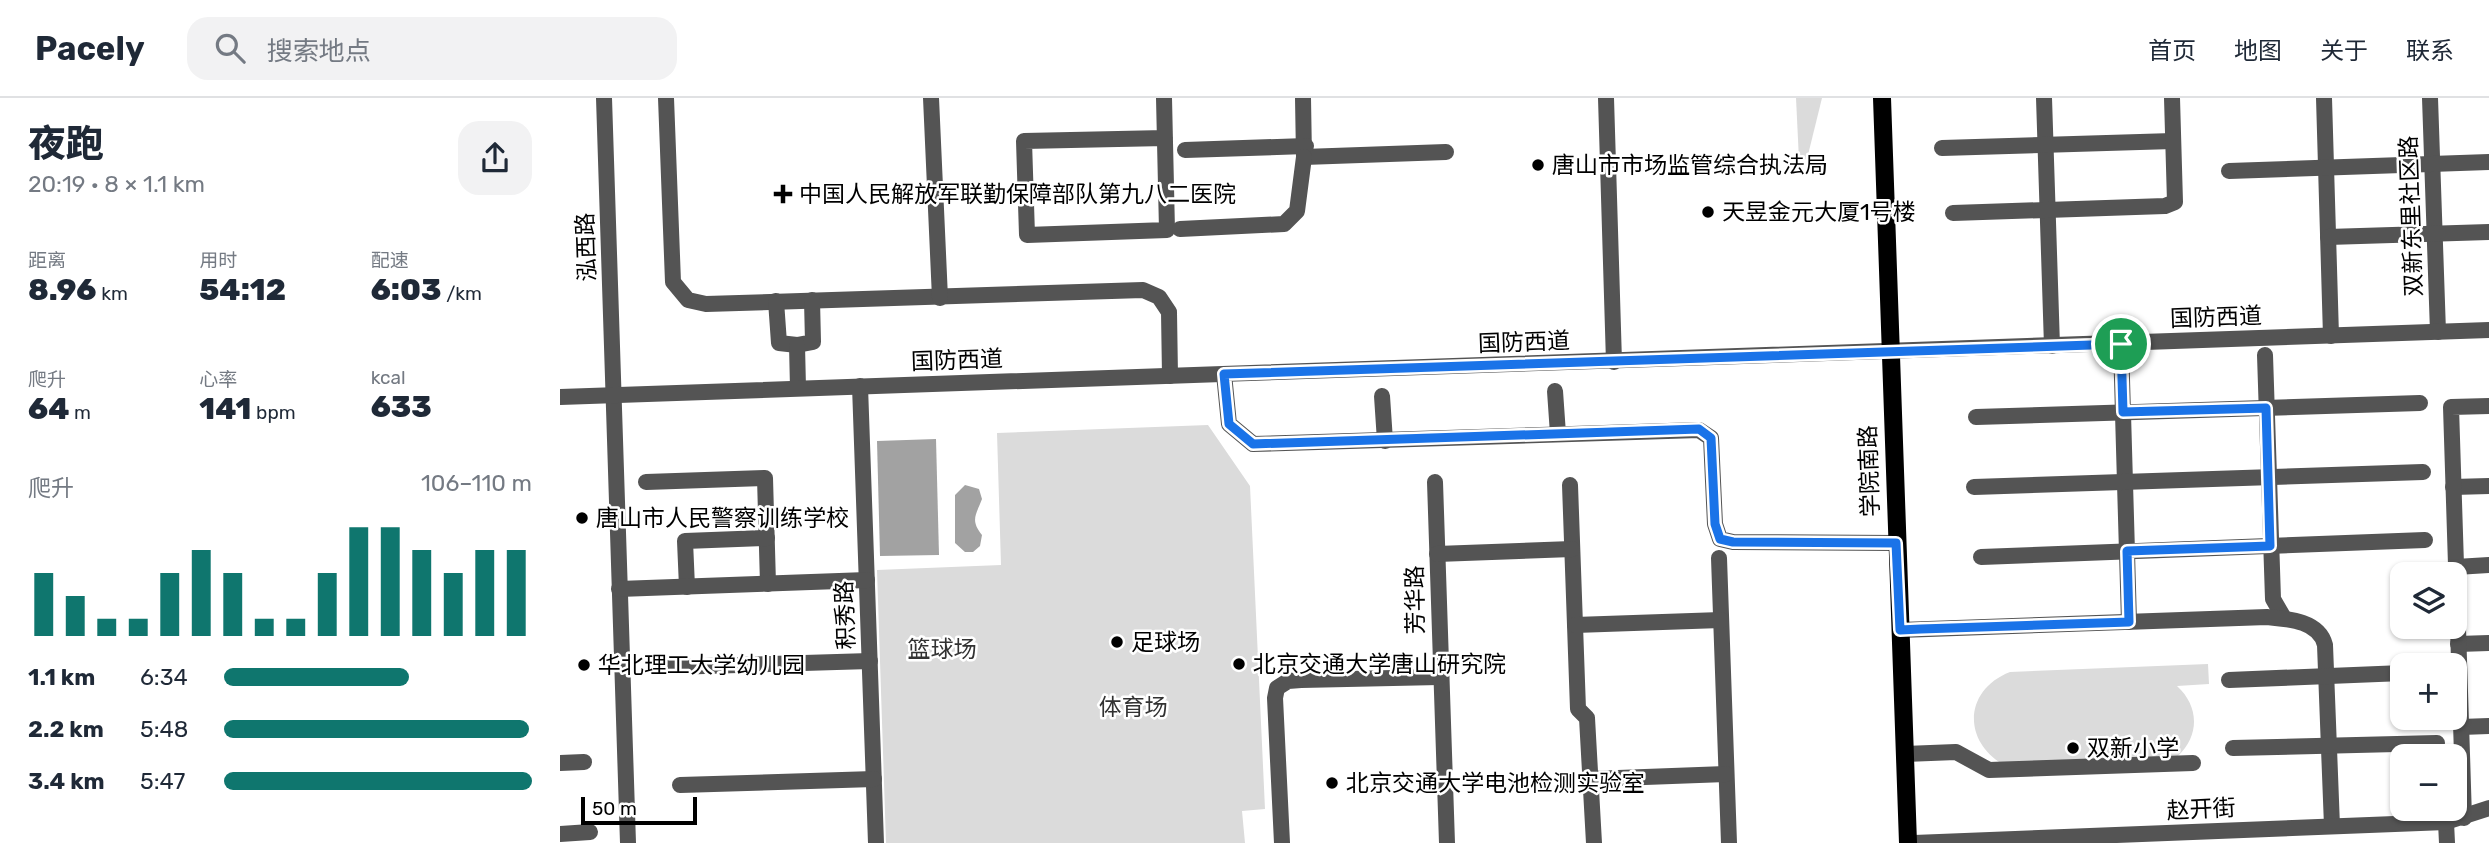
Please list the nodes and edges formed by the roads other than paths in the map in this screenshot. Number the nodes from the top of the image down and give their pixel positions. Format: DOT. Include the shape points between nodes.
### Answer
graph roads {
  1 [pos="604,98"];
  2 [pos="666,98"];
  3 [pos="931,98"];
  4 [pos="1164,98"];
  5 [pos="1303,98"];
  6 [pos="1606,98"];
  7 [pos="1882,98"];
  8 [pos="2044,98"];
  9 [pos="2172,98"];
  10 [pos="2324,98"];
  11 [pos="2430,98"];
  12 [pos="1166,138"];
  13 [pos="2173,141"];
  14 [pos="2046,145"];
  15 [pos="1942,148"];
  16 [pos="1185,150"];
  17 [pos="1305,151"];
  18 [pos="1446,152"];
  19 [pos="2489,162"];
  20 [pos="2432,163"];
  21 [pos="2326,167"];
  22 [pos="2229,171"];
  23 [pos="2048,210"];
  24 [pos="1953,213"];
  25 [pos="1180,229"];
  26 [pos="2489,232"];
  27 [pos="2435,234"];
  28 [pos="2328,237"];
  29 [pos="940,298"];
  30 [pos="776,300"];
  31 [pos="812,300"];
  32 [pos="2489,330"];
  33 [pos="2438,332"];
  34 [pos="2331,336"];
  35 [pos="2121,344"];
  36 [pos="797,345"];
  37 [pos="2052,346"];
  38 [pos="1889,351"];
  39 [pos="2265,355"];
  40 [pos="1614,362"];
  41 [pos="1224,374"];
  42 [pos="1170,376"];
  43 [pos="860,386"];
  44 [pos="798,388"];
  45 [pos="1555,391"];
  46 [pos="614,395"];
  47 [pos="1382,396"];
  48 [pos="560,397"];
  49 [pos="2420,403"];
  50 [pos="2489,406"];
  51 [pos="2266,408"];
  52 [pos="2123,412"];
  53 [pos="1976,417"];
  54 [pos="1558,434"];
  55 [pos="1385,441"];
  56 [pos="2423,472"];
  57 [pos="2268,476"];
  58 [pos="2125,480"];
  59 [pos="646,482"];
  60 [pos="1435,482"];
  61 [pos="1570,485"];
  62 [pos="2489,486"];
  63 [pos="1974,487"];
  64 [pos="2453,487"];
  65 [pos="767,538"];
  66 [pos="2425,540"];
  67 [pos="1896,543"];
  68 [pos="2270,546"];
  69 [pos="1572,549"];
  70 [pos="2127,551"];
  71 [pos="1437,554"];
  72 [pos="1981,557"];
  73 [pos="1718,558"];
  74 [pos="2456,562"];
  75 [pos="2489,565"];
  76 [pos="2467,566"];
  77 [pos="867,580"];
  78 [pos="768,584"];
  79 [pos="687,587"];
  80 [pos="619,589"];
  81 [pos="2284,618"];
  82 [pos="1721,620"];
  83 [pos="2129,622"];
  84 [pos="1575,625"];
  85 [pos="1900,630"];
  86 [pos="2458,639"];
  87 [pos="2489,643"];
  88 [pos="2458,644"];
  89 [pos="2458,653"];
  90 [pos="870,661"];
  91 [pos="671,667"];
  92 [pos="2390,674"];
  93 [pos="1439,677"];
  94 [pos="2326,677"];
  95 [pos="2229,680"];
  96 [pos="2489,726"];
  97 [pos="2467,727"];
  98 [pos="2437,743"];
  99 [pos="2329,746"];
  100 [pos="2233,748"];
  101 [pos="1905,754"];
  102 [pos="584,762"];
  103 [pos="560,763"];
  104 [pos="2193,763"];
  105 [pos="1726,774"];
  106 [pos="874,779"];
  107 [pos="1591,779"];
  108 [pos="680,785"];
  109 [pos="2489,808"];
  110 [pos="2467,817"];
  111 [pos="2450,821"];
  112 [pos="2446,822"];
  113 [pos="2332,826"];
  114 [pos="590,832"];
  115 [pos="560,834"];
  116 [pos="2280,836"];
  117 [pos="2106,840"];
  118 [pos="628,843"];
  119 [pos="876,843"];
  120 [pos="1282,843"];
  121 [pos="1447,843"];
  122 [pos="1594,843"];
  123 [pos="1728,843"];
  124 [pos="1911,843"];
  125 [pos="2447,843"];
  1 -- 46 [label="street, 泓西路"];
  2 -- 30 [label="street" via="673,282 688,300"];
  3 -- 29 [label="street"];
  4 -- 12 [label="street"];
  5 -- 17 [label="street"];
  6 -- 40 [label="street"];
  7 -- 38 [label="main road, 学院南路"];
  8 -- 14 [label="street"];
  9 -- 13 [label="street"];
  10 -- 21 [label="street"];
  11 -- 20 [label="street, 双新东里社区路"];
  12 -- 12 [label="street" via="1167,230 1027,235 1024,141"];
  13 -- 14 [label="street"];
  13 -- 23 [label="street" via="2175,202"];
  14 -- 15 [label="street"];
  14 -- 23 [label="street"];
  16 -- 17 [label="street"];
  17 -- 18 [label="street"];
  17 -- 25 [label="street" via="1297,211 1284,225"];
  19 -- 20 [label="street"];
  20 -- 21 [label="street"];
  20 -- 27 [label="street, 双新东里社区路"];
  21 -- 22 [label="street"];
  21 -- 28 [label="street"];
  23 -- 24 [label="street"];
  23 -- 37 [label="street"];
  26 -- 27 [label="street"];
  27 -- 28 [label="street"];
  27 -- 33 [label="street, 双新东里社区路"];
  28 -- 34 [label="street"];
  29 -- 31 [label="street"];
  29 -- 42 [label="street" via="1143,290 1159,298 1169,312"];
  30 -- 31 [label="street"];
  30 -- 36 [label="street" via="779,343"];
  31 -- 36 [label="street" via="813,342"];
  32 -- 33 [label="street, 国防西道"];
  33 -- 34 [label="street, 国防西道"];
  34 -- 35 [label="street, 国防西道"];
  35 -- 37 [label="street, 国防西道"];
  35 -- 52 [label="street"];
  36 -- 44 [label="street"];
  37 -- 38 [label="street, 国防西道"];
  38 -- 40 [label="street, 国防西道"];
  38 -- 67 [label="main road, 学院南路"];
  39 -- 51 [label="street"];
  40 -- 41 [label="street, 国防西道"];
  41 -- 42 [label="street, 国防西道"];
  41 -- 55 [label="street" via="1229,424 1253,444"];
  42 -- 43 [label="street, 国防西道"];
  43 -- 44 [label="street, 国防西道"];
  43 -- 77 [label="street, 积秀路"];
  44 -- 46 [label="street, 国防西道"];
  45 -- 54 [label="street"];
  46 -- 48 [label="street, 国防西道"];
  46 -- 80 [label="street, 泓西路"];
  47 -- 55 [label="street"];
  49 -- 51 [label="street"];
  50 -- 64 [label="street" via="2451,407"];
  51 -- 52 [label="street"];
  51 -- 57 [label="street"];
  52 -- 53 [label="street"];
  52 -- 58 [label="street"];
  54 -- 55 [label="street"];
  54 -- 67 [label="street" via="1699,429 1711,438 1715,524 1720,539"];
  56 -- 57 [label="street"];
  57 -- 58 [label="street"];
  57 -- 68 [label="street"];
  58 -- 63 [label="street"];
  58 -- 70 [label="street"];
  59 -- 65 [label="street" via="765,478"];
  60 -- 71 [label="street, 芳华路"];
  61 -- 69 [label="street"];
  62 -- 64 [label="street"];
  64 -- 74 [label="street"];
  65 -- 78 [label="street"];
  65 -- 79 [label="street" via="685,541"];
  66 -- 68 [label="street"];
  67 -- 85 [label="main road, 学院南路"];
  68 -- 70 [label="street"];
  68 -- 81 [label="street" via="2273,599"];
  69 -- 71 [label="street"];
  69 -- 84 [label="street"];
  70 -- 72 [label="street"];
  70 -- 83 [label="street"];
  71 -- 93 [label="street, 芳华路"];
  73 -- 82 [label="street"];
  75 -- 76 [label="street"];
  77 -- 78 [label="street"];
  77 -- 90 [label="street, 积秀路"];
  78 -- 79 [label="street"];
  79 -- 80 [label="street"];
  80 -- 118 [label="street, 泓西路"];
  81 -- 83 [label="street"];
  81 -- 94 [label="street" via="2309,625 2323,635"];
  82 -- 84 [label="street"];
  82 -- 105 [label="street"];
  83 -- 85 [label="street"];
  84 -- 107 [label="street" via="1578,709 1587,718"];
  85 -- 101 [label="main road, 学院南路"];
  86 -- 88 [label="street"];
  87 -- 88 [label="street"];
  88 -- 89 [label="street"];
  90 -- 91 [label="street"];
  90 -- 106 [label="street, 积秀路"];
  92 -- 94 [label="street"];
  93 -- 120 [label="street" via="1301,680 1277,688"];
  93 -- 121 [label="street, 芳华路"];
  94 -- 95 [label="street"];
  94 -- 99 [label="street"];
  96 -- 97 [label="street"];
  98 -- 99 [label="street"];
  99 -- 100 [label="street"];
  99 -- 113 [label="street"];
  101 -- 104 [label="street" via="1956,752 1989,770"];
  101 -- 124 [label="main road, 学院南路"];
  102 -- 103 [label="street"];
  105 -- 107 [label="street"];
  105 -- 123 [label="street"];
  106 -- 108 [label="street"];
  106 -- 119 [label="street, 积秀路"];
  107 -- 122 [label="street"];
  109 -- 110 [label="street, 赵开街"];
  111 -- 112 [label="street, 赵开街"];
  112 -- 113 [label="street, 赵开街"];
  112 -- 125 [label="street"];
  113 -- 116 [label="street, 赵开街"];
  114 -- 115 [label="street"];
  116 -- 117 [label="street, 赵开街"];
  117 -- 124 [label="street, 赵开街"];
}
